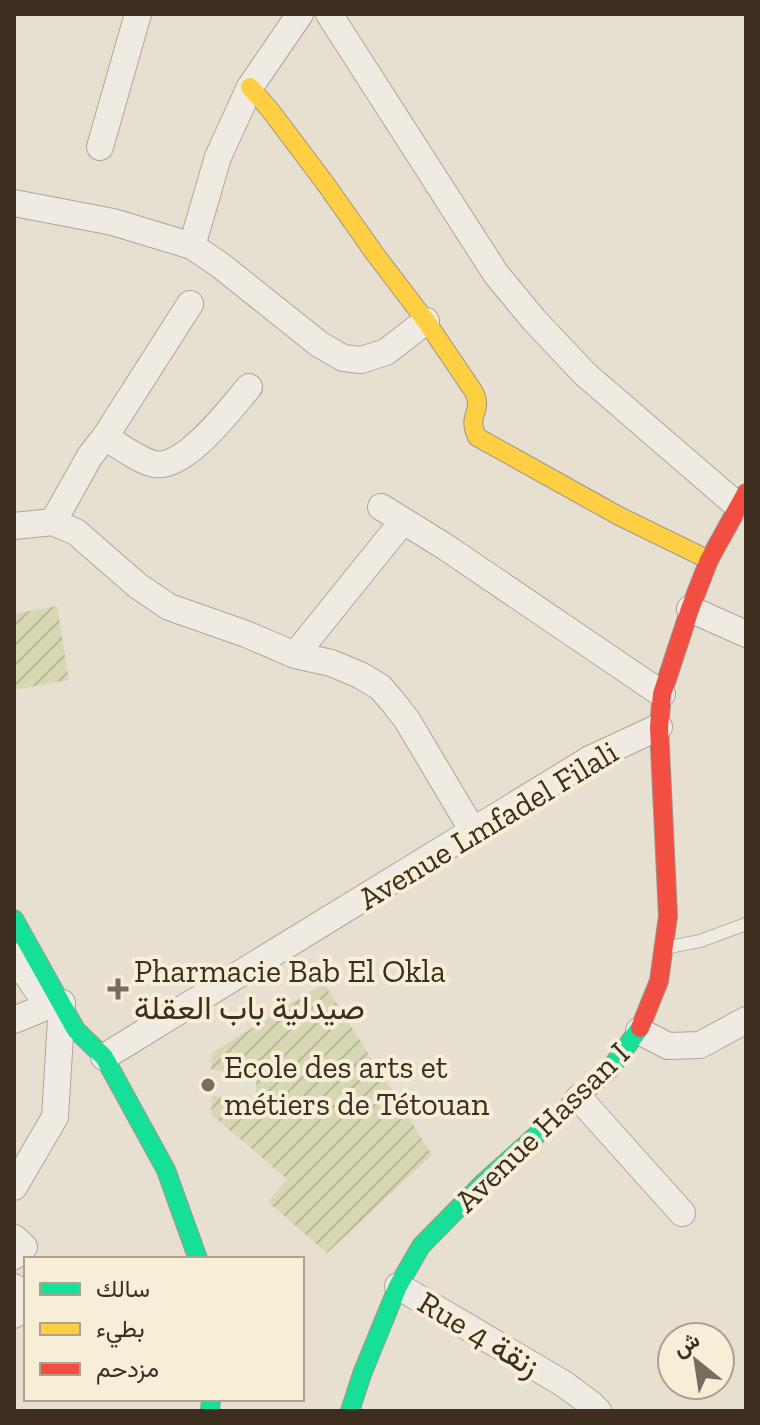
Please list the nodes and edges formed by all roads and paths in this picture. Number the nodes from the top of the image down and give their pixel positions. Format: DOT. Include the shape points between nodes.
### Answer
graph roads {
  1 [pos="138,14"];
  2 [pos="300,14"];
  3 [pos="329,14"];
  4 [pos="250,87"];
  5 [pos="100,147"];
  6 [pos="14,203"];
  7 [pos="192,246"];
  8 [pos="190,304"];
  9 [pos="426,321"];
  10 [pos="249,387"];
  11 [pos="105,437"];
  12 [pos="742,500"];
  13 [pos="53,522"];
  14 [pos="14,526"];
  15 [pos="709,560"];
  16 [pos="690,609"];
  17 [pos="746,634"];
  18 [pos="295,655"];
  19 [pos="662,694"];
  20 [pos="659,727"];
  21 [pos="473,831"];
  22 [pos="14,919"];
  23 [pos="746,924"];
  24 [pos="663,949"];
  25 [pos="14,956"];
  26 [pos="62,1003"];
  27 [pos="14,1020"];
  28 [pos="746,1020"];
  29 [pos="639,1031"];
  30 [pos="14,1037"];
  31 [pos="104,1057"];
  32 [pos="579,1098"];
  33 [pos="14,1187"];
  34 [pos="682,1213"];
  35 [pos="14,1238"];
  36 [pos="14,1256"];
  37 [pos="197,1257"];
  38 [pos="398,1286"];
  39 [pos="14,1287"];
  40 [pos="14,1315"];
  41 [pos="350,1411"];
  42 [pos="598,1411"];
  1 -- 5 [label="street"];
  2 -- 4 [label="street"];
  3 -- 12 [label="street" via="496,274 534,320 585,374"];
  4 -- 7 [label="street" via="218,157"];
  4 -- 9 [label="street"];
  6 -- 7 [label="street" via="113,222"];
  7 -- 9 [label="street" via="343,358 361,360 386,352"];
  8 -- 11 [label="street"];
  9 -- 15 [label="street" via="479,401 472,425 477,437"];
  10 -- 11 [label="street" via="193,449 170,463 155,464"];
  11 -- 13 [label="street"];
  12 -- 15 [label="street"];
  13 -- 14 [label="street"];
  13 -- 18 [label="street" via="76,532 169,607"];
  15 -- 16 [label="street"];
  16 -- 17 [label="street"];
  16 -- 19 [label="street"];
  18 -- 19 [label="street" via="392,514"];
  18 -- 21 [label="street" via="331,663 380,687 407,720"];
  19 -- 20 [label="street"];
  20 -- 21 [label="street, Avenue Lmfadel Filali" via="590,759"];
  20 -- 24 [label="street, Avenue Hassan I" via="668,916"];
  21 -- 31 [label="street, Avenue Lmfadel Filali"];
  22 -- 26 [label="street"];
  23 -- 24 [label="lane"];
  24 -- 29 [label="street, Avenue Hassan I" via="659,981"];
  25 -- 27 [label="street" via="48,1006"];
  26 -- 30 [label="street"];
  26 -- 31 [label="street" via="76,1030"];
  26 -- 33 [label="street" via="55,1117"];
  28 -- 29 [label="street" via="700,1045 668,1046"];
  29 -- 32 [label="street, Avenue Hassan I"];
  31 -- 37 [label="street" via="166,1170"];
  32 -- 34 [label="street"];
  32 -- 38 [label="street, Avenue Hassan I" via="421,1246"];
  35 -- 36 [label="street" via="24,1247"];
  38 -- 41 [label="street, Avenue Hassan I"];
  38 -- 42 [label="street, Rue 4 زنقة" via="564,1384"];
  39 -- 40 [label="street" via="19,1294"];
}
